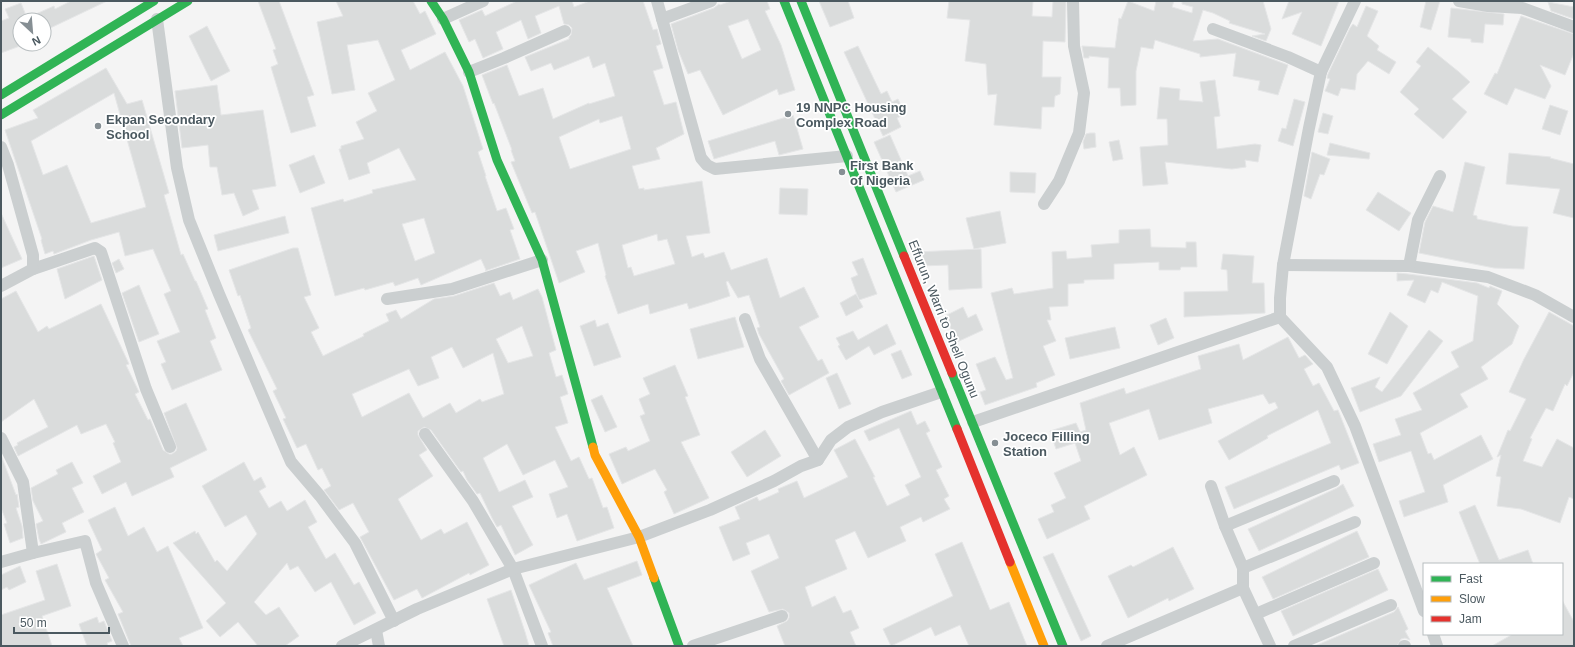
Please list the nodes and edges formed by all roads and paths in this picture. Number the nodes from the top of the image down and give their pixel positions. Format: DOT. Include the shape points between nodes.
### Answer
graph roads {
  1 [pos="154,1"];
  2 [pos="188,1"];
  3 [pos="431,1"];
  4 [pos="483,1"];
  5 [pos="657,1"];
  6 [pos="711,1"];
  7 [pos="784,1"];
  8 [pos="801,1"];
  9 [pos="1073,1"];
  10 [pos="1355,1"];
  11 [pos="1460,1"];
  12 [pos="157,19"];
  13 [pos="662,19"];
  14 [pos="442,20"];
  15 [pos="1574,27"];
  16 [pos="1213,30"];
  17 [pos="565,31"];
  18 [pos="469,72"];
  19 [pos="1321,72"];
  20 [pos="1,95"];
  21 [pos="1,115"];
  22 [pos="1,147"];
  23 [pos="847,156"];
  24 [pos="1440,176"];
  25 [pos="1044,204"];
  26 [pos="542,260"];
  27 [pos="1283,265"];
  28 [pos="1409,266"];
  29 [pos="33,269"];
  30 [pos="1,286"];
  31 [pos="387,299"];
  32 [pos="1280,317"];
  33 [pos="1574,317"];
  34 [pos="745,319"];
  35 [pos="941,392"];
  36 [pos="973,422"];
  37 [pos="426,434"];
  38 [pos="1,438"];
  39 [pos="170,447"];
  40 [pos="818,460"];
  41 [pos="1334,481"];
  42 [pos="1211,486"];
  43 [pos="1355,522"];
  44 [pos="1225,526"];
  45 [pos="639,537"];
  46 [pos="33,553"];
  47 [pos="1,562"];
  48 [pos="1374,563"];
  49 [pos="1243,568"];
  50 [pos="512,569"];
  51 [pos="1244,588"];
  52 [pos="1391,605"];
  53 [pos="1423,608"];
  54 [pos="1256,614"];
  55 [pos="782,616"];
  56 [pos="394,621"];
  57 [pos="376,630"];
  58 [pos="1432,635"];
  59 [pos="123,646"];
  60 [pos="342,646"];
  61 [pos="379,646"];
  62 [pos="542,646"];
  63 [pos="679,646"];
  64 [pos="692,646"];
  65 [pos="1044,646"];
  66 [pos="1063,646"];
  67 [pos="1107,646"];
  68 [pos="1270,646"];
  69 [pos="1294,646"];
  70 [pos="1437,646"];
  1 -- 20 [label="street"];
  2 -- 12 [label="street"];
  3 -- 14 [label="street"];
  4 -- 14 [label="street"];
  5 -- 13 [label="street"];
  6 -- 13 [label="street"];
  7 -- 23 [label="street"];
  8 -- 36 [label="street, Effurun, Warri to Shell Ogunu"];
  9 -- 25 [label="street" via="1074,46 1084,93 1078,133 1059,181"];
  10 -- 19 [label="street"];
  11 -- 15 [label="street" via="1522,8"];
  12 -- 21 [label="street"];
  12 -- 56 [label="street" via="177,168 189,220 291,462 355,543"];
  13 -- 23 [label="street" via="701,158 707,165 715,169"];
  14 -- 18 [label="street"];
  16 -- 19 [label="street" via="1288,57"];
  17 -- 18 [label="street"];
  18 -- 26 [label="street" via="497,160"];
  19 -- 27 [label="street"];
  22 -- 29 [label="street" via="33,255"];
  23 -- 35 [label="street"];
  24 -- 28 [label="street" via="1418,220"];
  26 -- 31 [label="street" via="452,289"];
  26 -- 45 [label="street" via="595,455"];
  27 -- 28 [label="street"];
  27 -- 32 [label="street"];
  28 -- 33 [label="street" via="1488,277 1535,295"];
  29 -- 30 [label="street"];
  29 -- 39 [label="street" via="95,248 101,252 146,389"];
  32 -- 36 [label="street"];
  32 -- 53 [label="street" via="1327,367 1355,426"];
  34 -- 40 [label="street" via="760,359"];
  35 -- 40 [label="street" via="882,412 848,427 831,440"];
  35 -- 65 [label="street"];
  36 -- 66 [label="street, Effurun, Warri to Shell Ogunu"];
  37 -- 50 [label="street" via="472,500"];
  38 -- 46 [label="street" via="23,482"];
  40 -- 45 [label="street" via="710,510"];
  41 -- 44 [label="street"];
  42 -- 44 [label="street"];
  43 -- 49 [label="street"];
  44 -- 49 [label="street"];
  45 -- 50 [label="street"];
  45 -- 63 [label="street"];
  46 -- 47 [label="street"];
  46 -- 59 [label="street" via="85,541 96,583"];
  48 -- 54 [label="street"];
  49 -- 51 [label="street"];
  50 -- 56 [label="street"];
  50 -- 62 [label="street"];
  51 -- 54 [label="street"];
  51 -- 67 [label="street"];
  52 -- 69 [label="street"];
  54 -- 68 [label="street"];
  55 -- 64 [label="street"];
  56 -- 57 [label="street"];
  57 -- 60 [label="street"];
  57 -- 61 [label="street"];
  58 -- 70 [label="street"];
}
